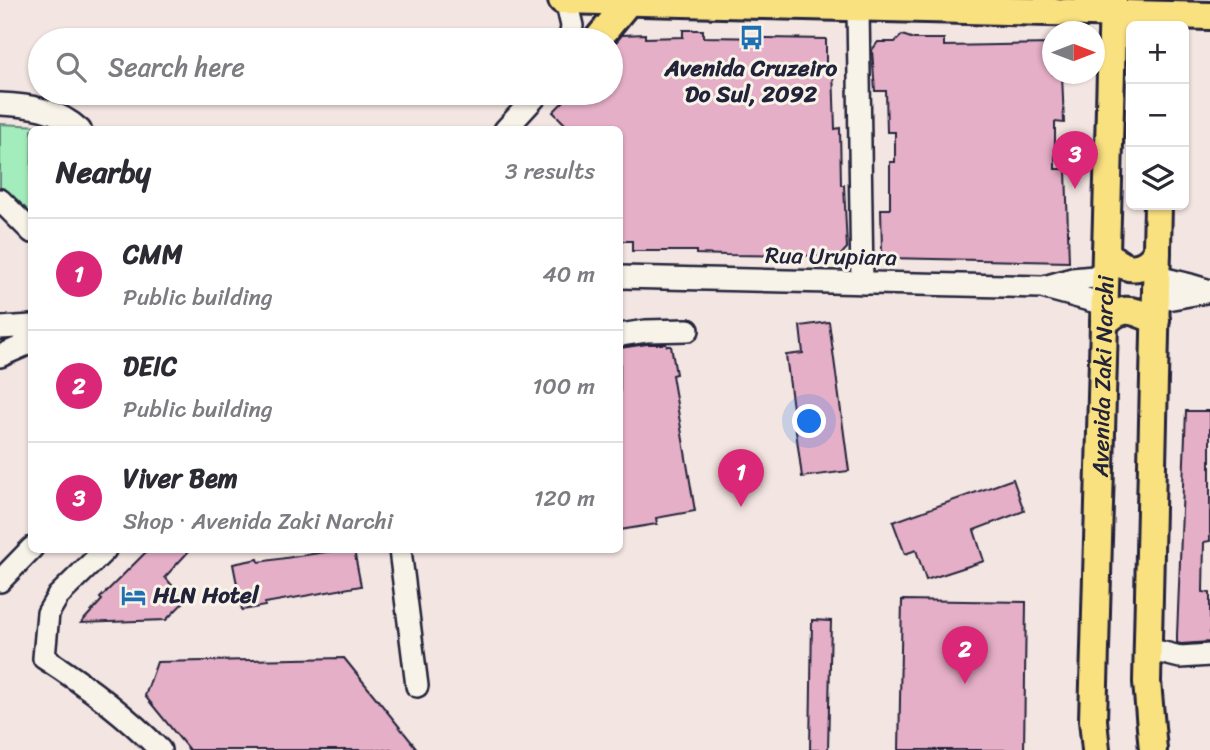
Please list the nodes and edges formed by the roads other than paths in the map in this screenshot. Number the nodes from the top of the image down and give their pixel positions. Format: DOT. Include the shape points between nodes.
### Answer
graph roads {
  1 [pos="564,0"];
  2 [pos="629,1"];
  3 [pos="1113,7"];
  4 [pos="858,8"];
  5 [pos="1036,11"];
  6 [pos="1163,14"];
  7 [pos="1210,16"];
  8 [pos="1055,21"];
  9 [pos="572,28"];
  10 [pos="607,28"];
  11 [pos="1104,84"];
  12 [pos="0,104"];
  13 [pos="528,105"];
  14 [pos="1110,112"];
  15 [pos="75,126"];
  16 [pos="509,126"];
  17 [pos="0,200"];
  18 [pos="1158,210"];
  19 [pos="28,228"];
  20 [pos="1105,263"];
  21 [pos="623,277"];
  22 [pos="862,283"];
  23 [pos="1157,287"];
  24 [pos="1041,288"];
  25 [pos="1209,291"];
  26 [pos="1104,314"];
  27 [pos="28,326"];
  28 [pos="0,328"];
  29 [pos="688,330"];
  30 [pos="623,335"];
  31 [pos="28,344"];
  32 [pos="0,356"];
  33 [pos="28,552"];
  34 [pos="102,553"];
  35 [pos="400,553"];
  36 [pos="0,580"];
  37 [pos="1148,649"];
  38 [pos="1210,655"];
  39 [pos="417,686"];
  40 [pos="160,750"];
  41 [pos="1096,750"];
  42 [pos="1153,750"];
  1 -- 2 [label="main road"];
  1 -- 9 [label="street"];
  2 -- 4 [label="main road"];
  2 -- 10 [label="main road"];
  3 -- 5 [label="main road"];
  3 -- 6 [label="main road"];
  3 -- 14 [label="main road, Avenida Zaki Narchi"];
  4 -- 5 [label="main road"];
  4 -- 22 [label="street"];
  5 -- 8 [label="main road"];
  6 -- 7 [label="main road"];
  11 -- 14 [label="main road"];
  12 -- 15 [label="street" via="45,109"];
  13 -- 16 [label="street"];
  14 -- 20 [label="main road, Avenida Zaki Narchi"];
  17 -- 19 [label="street"];
  18 -- 23 [label="main road"];
  20 -- 23 [label="main road" via="1131,267 1146,263"];
  20 -- 24 [label="street, Rua Urupiara"];
  20 -- 26 [label="main road, Avenida Zaki Narchi"];
  21 -- 22 [label="street, Rua Urupiara"];
  22 -- 24 [label="street, Rua Urupiara"];
  23 -- 25 [label="street"];
  23 -- 26 [label="main road" via="1135,311"];
  23 -- 37 [label="main road"];
  24 -- 26 [label="street, Rua Urupiara"];
  26 -- 41 [label="main road, Avenida Zaki Narchi" via="1093,720"];
  27 -- 28 [label="street"];
  29 -- 30 [label="street"];
  31 -- 32 [label="street"];
  33 -- 36 [label="street"];
  34 -- 40 [label="street" via="58,596 48,613 44,658 116,709"];
  35 -- 39 [label="street"];
  37 -- 38 [label="street" via="1180,657"];
  37 -- 42 [label="main road"];
}
